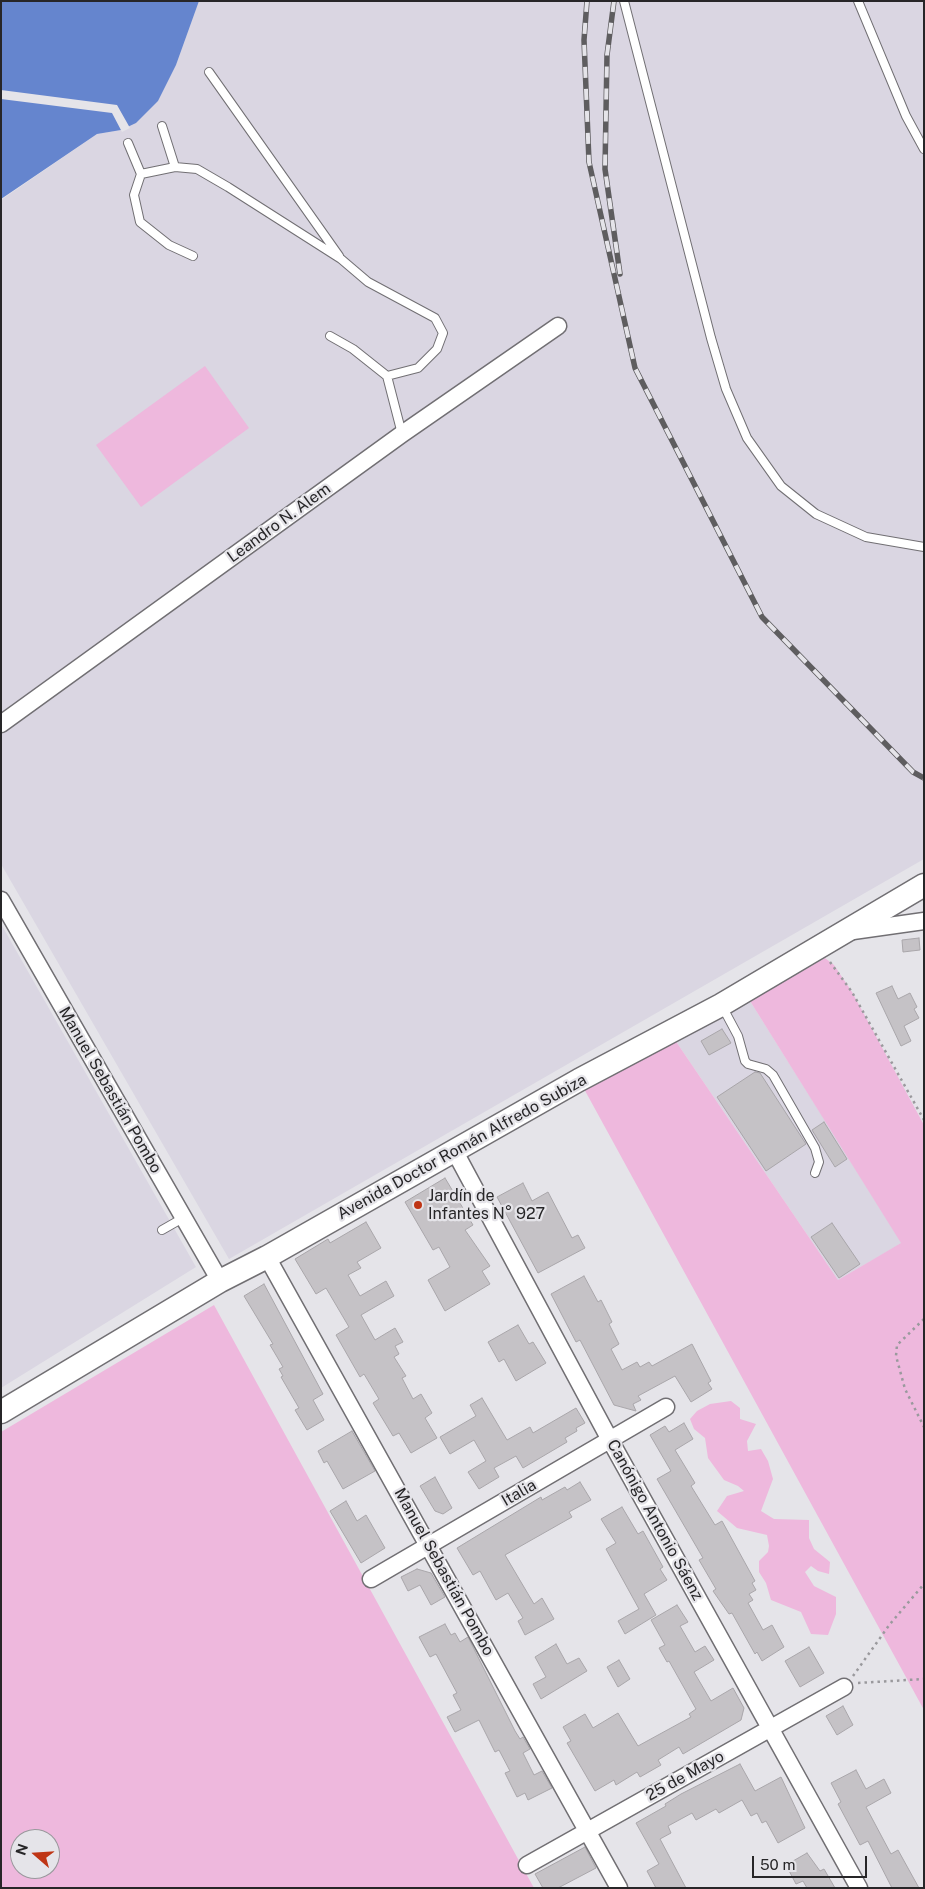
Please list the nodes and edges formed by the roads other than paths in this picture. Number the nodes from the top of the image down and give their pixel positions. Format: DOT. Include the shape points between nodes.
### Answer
graph roads {
  1 [pos="624,1"];
  2 [pos="858,1"];
  3 [pos="209,72"];
  4 [pos="162,126"];
  5 [pos="128,143"];
  6 [pos="924,149"];
  7 [pos="175,167"];
  8 [pos="141,174"];
  9 [pos="193,256"];
  10 [pos="341,259"];
  11 [pos="558,326"];
  12 [pos="330,336"];
  13 [pos="387,376"];
  14 [pos="402,434"];
  15 [pos="924,547"];
  16 [pos="1,724"];
  17 [pos="924,885"];
  18 [pos="1,900"];
  19 [pos="924,921"];
  20 [pos="844,932"];
  21 [pos="721,1005"];
  22 [pos="454,1150"];
  23 [pos="815,1173"];
  24 [pos="184,1218"];
  25 [pos="162,1230"];
  26 [pos="267,1257"];
  27 [pos="220,1281"];
  28 [pos="666,1407"];
  29 [pos="1,1412"];
  30 [pos="610,1440"];
  31 [pos="429,1545"];
  32 [pos="371,1579"];
  33 [pos="844,1687"];
  34 [pos="771,1728"];
  35 [pos="586,1831"];
  36 [pos="527,1865"];
  37 [pos="619,1888"];
  38 [pos="859,1888"];
  1 -- 15 [label="lane" via="711,338 746,438 781,486 816,514 866,537"];
  2 -- 6 [label="lane" via="906,116"];
  3 -- 10 [label="lane"];
  4 -- 7 [label="lane"];
  5 -- 8 [label="lane"];
  7 -- 8 [label="lane"];
  7 -- 10 [label="lane" via="197,170 228,187"];
  8 -- 9 [label="lane" via="134,195 140,222 169,245"];
  10 -- 13 [label="lane" via="368,282 435,318 443,332 437,349 418,368"];
  11 -- 14 [label="street, Leandro N. Alem"];
  12 -- 13 [label="lane" via="353,348"];
  13 -- 14 [label="lane"];
  14 -- 16 [label="street, Leandro N. Alem"];
  17 -- 20 [label="main road, Avenida Doctor Román Alfredo Subiza"];
  18 -- 24 [label="street, Manuel Sebastián Pombo"];
  19 -- 20 [label="street"];
  20 -- 21 [label="main road, Avenida Doctor Román Alfredo Subiza"];
  21 -- 22 [label="main road, Avenida Doctor Román Alfredo Subiza"];
  21 -- 23 [label="lane" via="738,1036 745,1061 773,1075 815,1148 819,1162"];
  22 -- 26 [label="main road, Avenida Doctor Román Alfredo Subiza"];
  22 -- 30 [label="street, Canónigo Antonio Sáenz"];
  24 -- 25 [label="lane"];
  24 -- 27 [label="street, Manuel Sebastián Pombo"];
  26 -- 27 [label="main road, Avenida Doctor Román Alfredo Subiza"];
  26 -- 31 [label="street, Manuel Sebastián Pombo"];
  27 -- 29 [label="main road, Avenida Doctor Román Alfredo Subiza"];
  28 -- 30 [label="street, Italia"];
  30 -- 31 [label="street, Italia"];
  30 -- 34 [label="street, Canónigo Antonio Sáenz"];
  31 -- 32 [label="street, Italia"];
  31 -- 35 [label="street, Manuel Sebastián Pombo"];
  33 -- 34 [label="street, 25 de Mayo"];
  34 -- 35 [label="street, 25 de Mayo"];
  34 -- 38 [label="street, Canónigo Antonio Sáenz"];
  35 -- 36 [label="street, 25 de Mayo"];
  35 -- 37 [label="street, Manuel Sebastián Pombo"];
}
